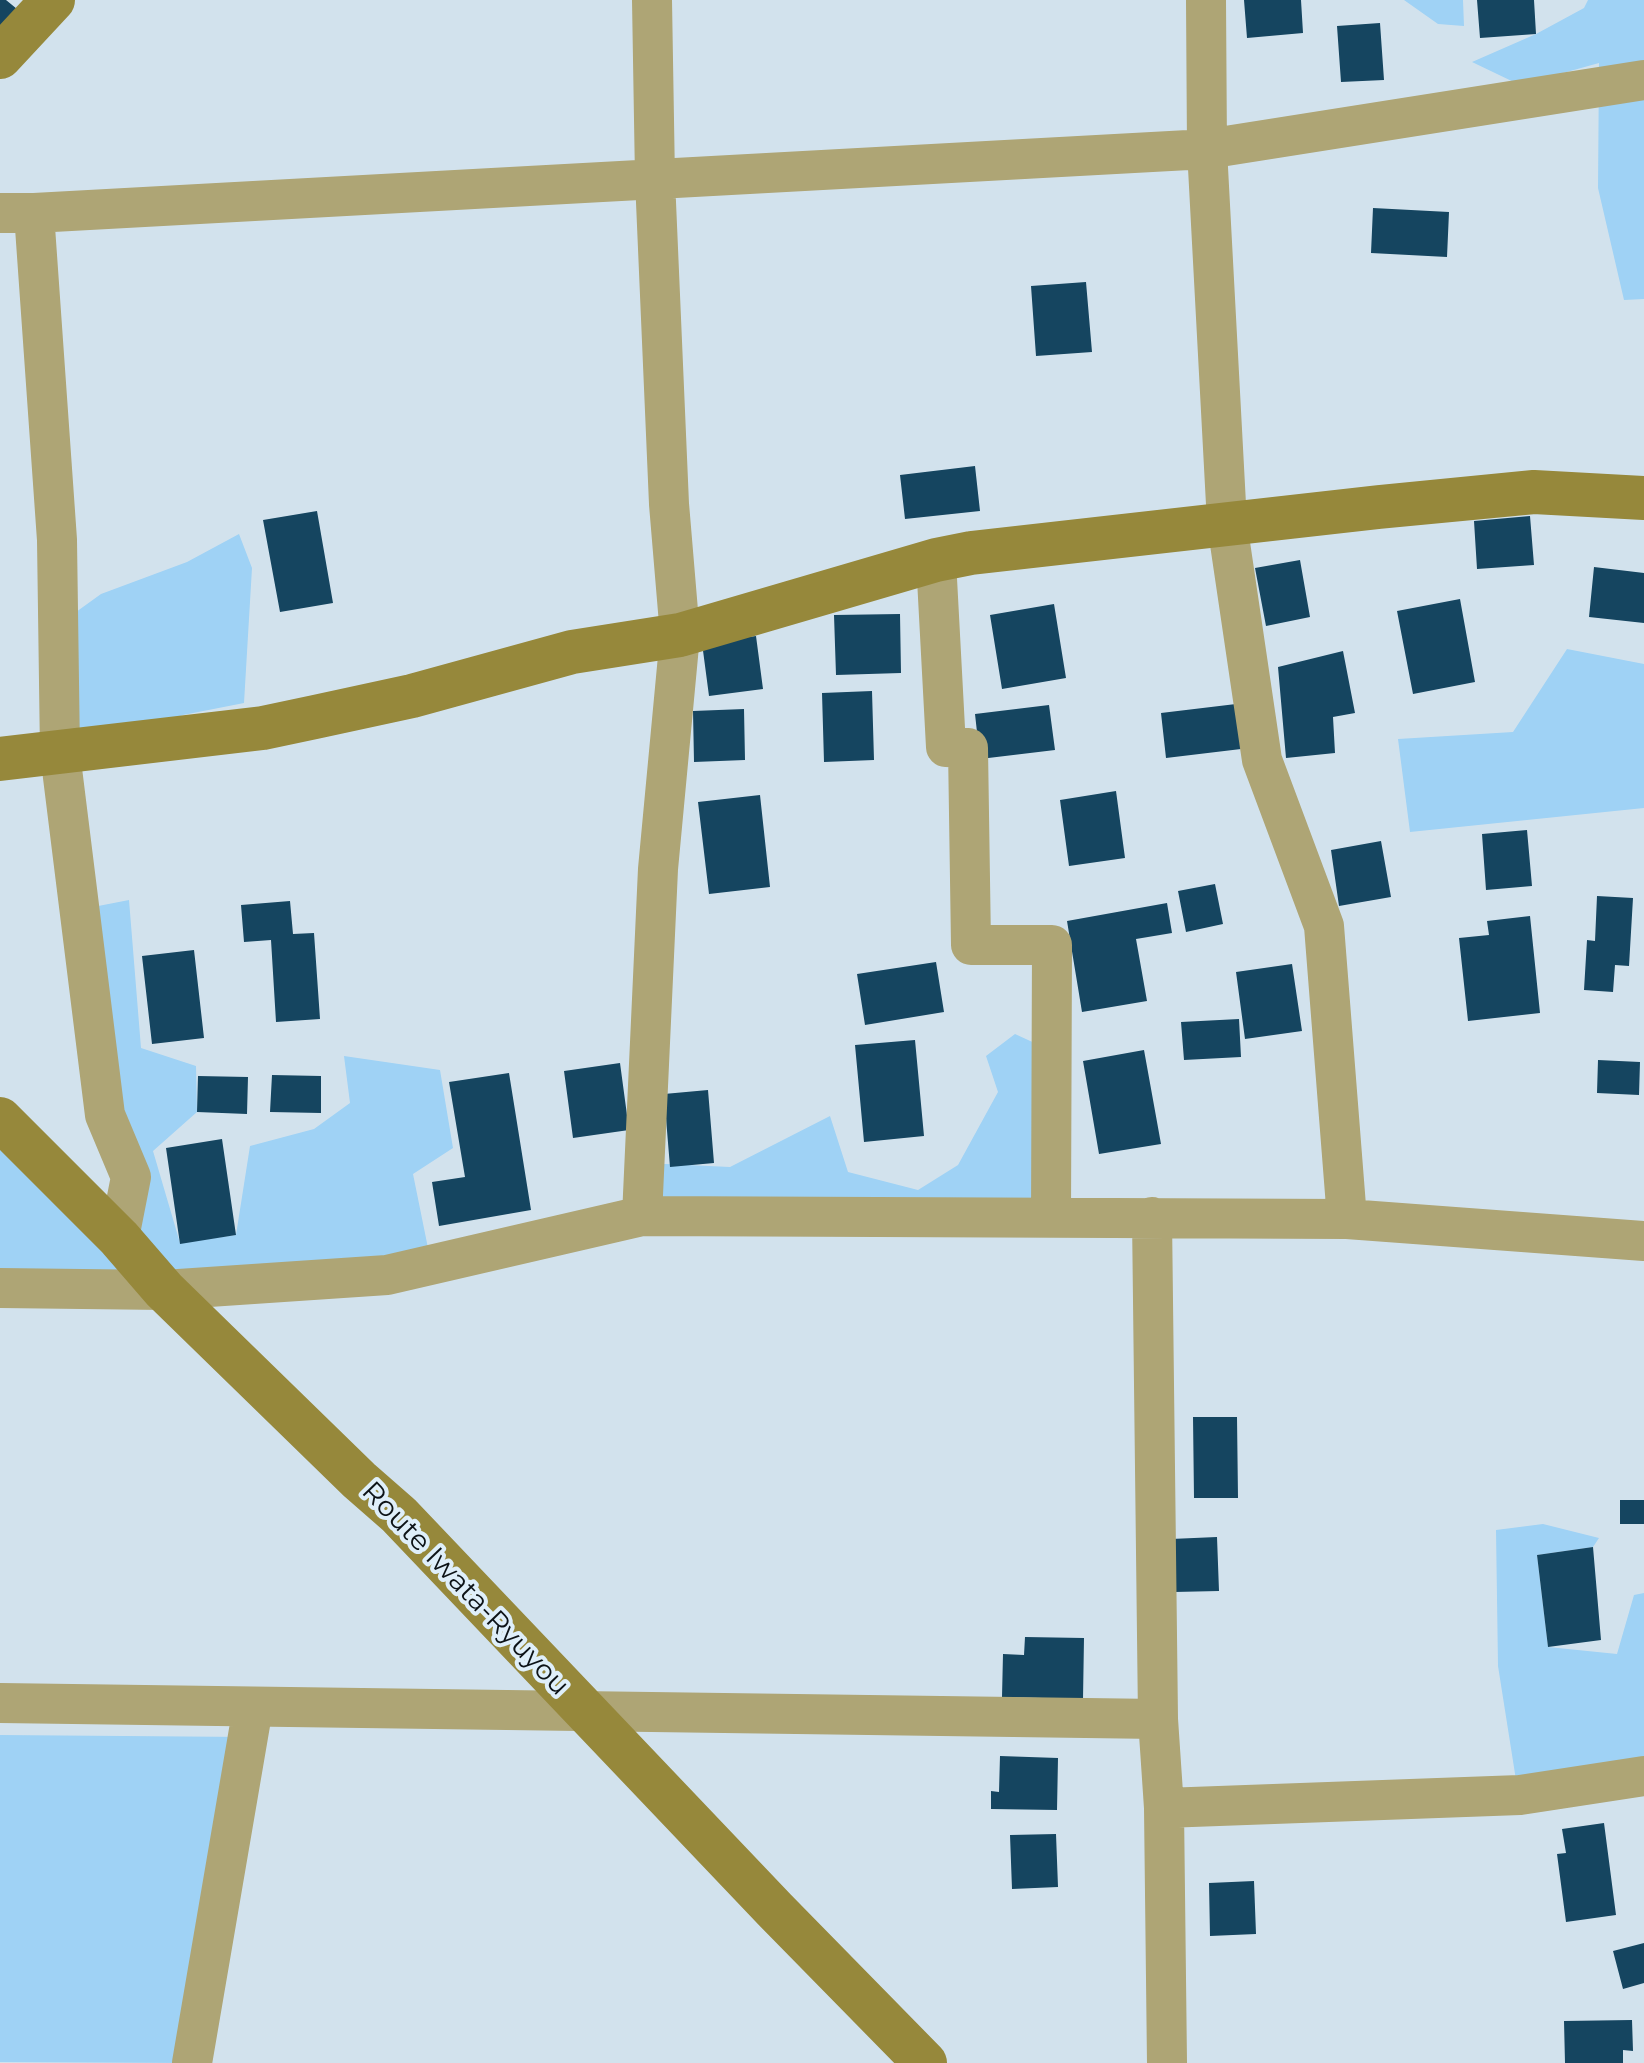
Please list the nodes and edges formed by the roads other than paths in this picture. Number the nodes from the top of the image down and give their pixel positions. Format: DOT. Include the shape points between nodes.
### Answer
graph roads {
  1 [pos="53,0"];
  2 [pos="652,0"];
  3 [pos="1206,0"];
  4 [pos="0,57"];
  5 [pos="1644,80"];
  6 [pos="1207,149"];
  7 [pos="655,179"];
  8 [pos="17,213"];
  9 [pos="1644,498"];
  10 [pos="1227,523"];
  11 [pos="936,560"];
  12 [pos="680,635"];
  13 [pos="60,753"];
  14 [pos="0,759"];
  15 [pos="0,1119"];
  16 [pos="642,1216"];
  17 [pos="1051,1217"];
  18 [pos="1152,1217"];
  19 [pos="1347,1219"];
  20 [pos="119,1238"];
  21 [pos="1644,1241"];
  22 [pos="0,1288"];
  23 [pos="164,1290"];
  24 [pos="0,1703"];
  25 [pos="253,1707"];
  26 [pos="584,1711"];
  27 [pos="1158,1719"];
  28 [pos="1644,1776"];
  29 [pos="1164,1808"];
  30 [pos="192,2063"];
  31 [pos="925,2063"];
  32 [pos="1167,2063"];
  1 -- 4 [label="street"];
  2 -- 7 [label="street"];
  3 -- 6 [label="street"];
  5 -- 6 [label="street"];
  6 -- 7 [label="street"];
  6 -- 10 [label="street"];
  7 -- 8 [label="street"];
  7 -- 12 [label="street"];
  8 -- 13 [label="street" via="57,540"];
  9 -- 10 [label="street" via="1534,492"];
  10 -- 11 [label="street"];
  10 -- 19 [label="street" via="1262,760 1324,926"];
  11 -- 12 [label="street"];
  11 -- 17 [label="street" via="946,747 968,748 971,945 1052,945"];
  12 -- 13 [label="street" via="572,652 412,696 263,728"];
  12 -- 16 [label="street" via="658,869"];
  13 -- 14 [label="street"];
  13 -- 20 [label="street" via="105,1115 131,1177"];
  15 -- 20 [label="street, Route Iwata-Ryuyou"];
  16 -- 17 [label="street"];
  16 -- 23 [label="street" via="387,1275"];
  17 -- 18 [label="street"];
  18 -- 19 [label="street"];
  18 -- 27 [label="street"];
  19 -- 21 [label="street"];
  20 -- 23 [label="street, Route Iwata-Ryuyou"];
  22 -- 23 [label="street"];
  23 -- 26 [label="street, Route Iwata-Ryuyou" via="399,1515"];
  24 -- 25 [label="street"];
  25 -- 26 [label="street"];
  25 -- 30 [label="street"];
  26 -- 27 [label="street"];
  26 -- 31 [label="street, Route Iwata-Ryuyou"];
  27 -- 29 [label="street"];
  28 -- 29 [label="street" via="1520,1795"];
  29 -- 32 [label="street"];
}
